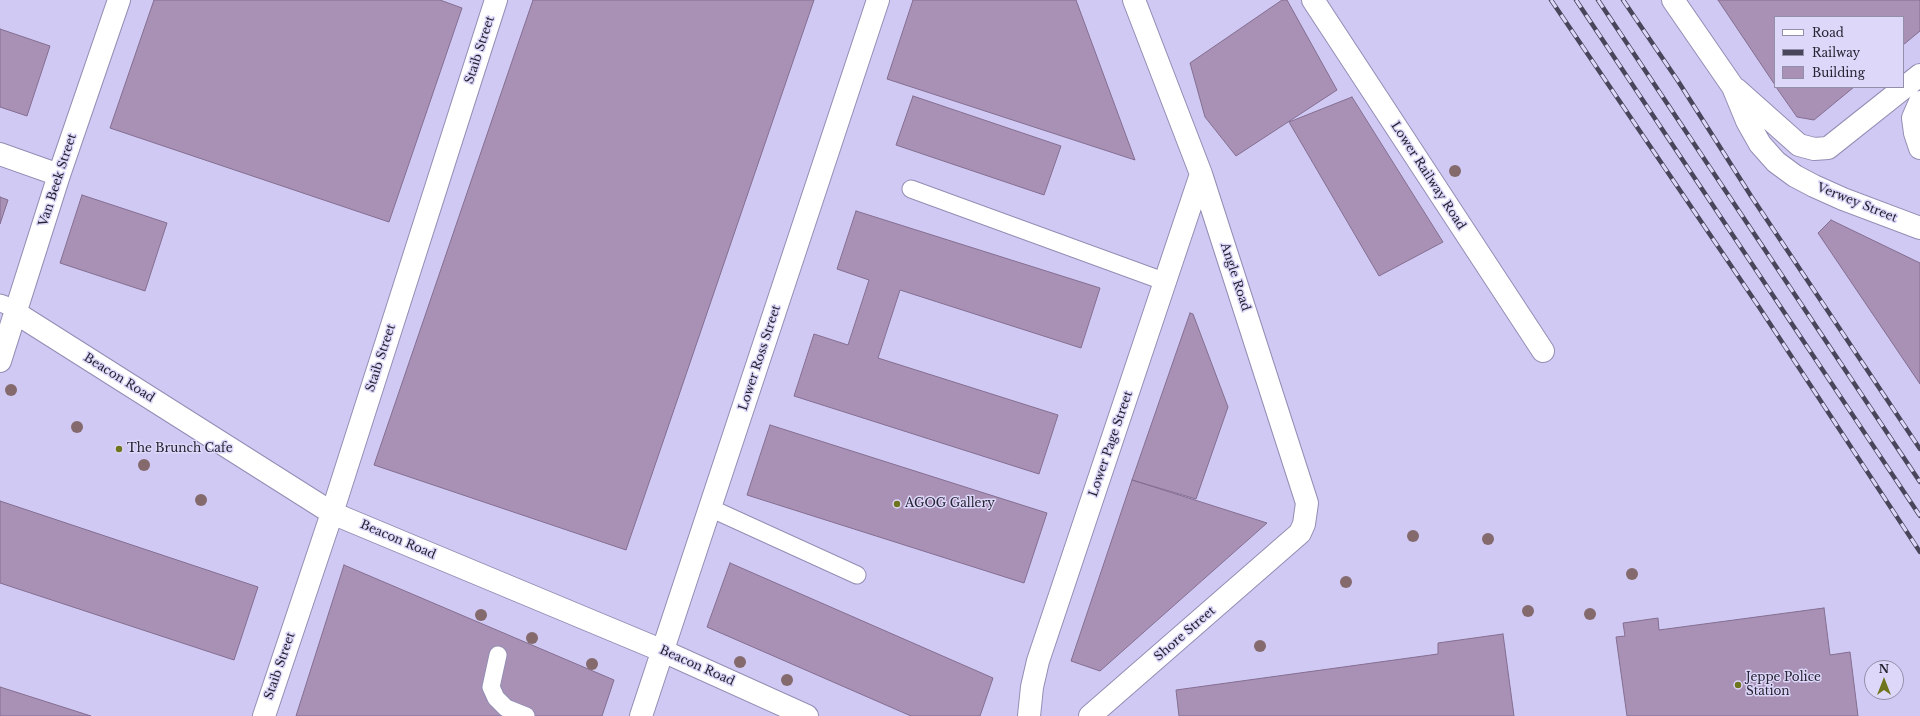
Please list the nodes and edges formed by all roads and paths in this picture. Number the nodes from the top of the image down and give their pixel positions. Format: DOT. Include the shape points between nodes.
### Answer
graph roads {
  1 [pos="119,0"];
  2 [pos="496,0"];
  3 [pos="878,0"];
  4 [pos="1134,0"];
  5 [pos="1312,0"];
  6 [pos="1673,0"];
  7 [pos="1920,75"];
  8 [pos="1733,87"];
  9 [pos="1904,88"];
  10 [pos="1904,88"];
  11 [pos="1920,102"];
  12 [pos="1920,148"];
  13 [pos="0,154"];
  14 [pos="1201,174"];
  15 [pos="60,175"];
  16 [pos="911,189"];
  17 [pos="1920,228"];
  18 [pos="1166,282"];
  19 [pos="11,308"];
  20 [pos="1543,351"];
  21 [pos="0,361"];
  22 [pos="710,508"];
  23 [pos="332,513"];
  24 [pos="1280,552"];
  25 [pos="857,575"];
  26 [pos="663,651"];
  27 [pos="498,655"];
  28 [pos="264,716"];
  29 [pos="526,716"];
  30 [pos="640,716"];
  31 [pos="807,716"];
  32 [pos="1028,716"];
  33 [pos="1090,716"];
  1 -- 15 [label="street, Van Beek Street"];
  2 -- 23 [label="street, Staib Street"];
  3 -- 22 [label="street, Lower Ross Street"];
  4 -- 14 [label="street, Angle Road"];
  5 -- 20 [label="street, Lower Railway Road"];
  6 -- 8 [label="street"];
  7 -- 9 [label="street"];
  8 -- 10 [label="street" via="1799,145 1814,149 1828,148"];
  8 -- 17 [label="street, Verwey Street" via="1760,144 1776,162 1795,176 1843,199"];
  11 -- 12 [label="street" via="1913,118"];
  13 -- 15 [label="street"];
  14 -- 18 [label="street, Lower Page Street"];
  14 -- 24 [label="street, Angle Road" via="1307,502 1300,534"];
  15 -- 19 [label="street, Van Beek Street"];
  16 -- 18 [label="lane"];
  18 -- 32 [label="street, Lower Page Street" via="1038,661"];
  19 -- 21 [label="street, Van Beek Street"];
  19 -- 23 [label="street, Beacon Road"];
  22 -- 25 [label="lane"];
  22 -- 26 [label="street, Lower Ross Street"];
  23 -- 26 [label="street, Beacon Road"];
  23 -- 28 [label="street, Staib Street"];
  24 -- 33 [label="street, Shore Street"];
  26 -- 30 [label="street, Lower Ross Street"];
  26 -- 31 [label="street, Beacon Road"];
  27 -- 29 [label="lane" via="491,687 496,698 506,708"];
}
